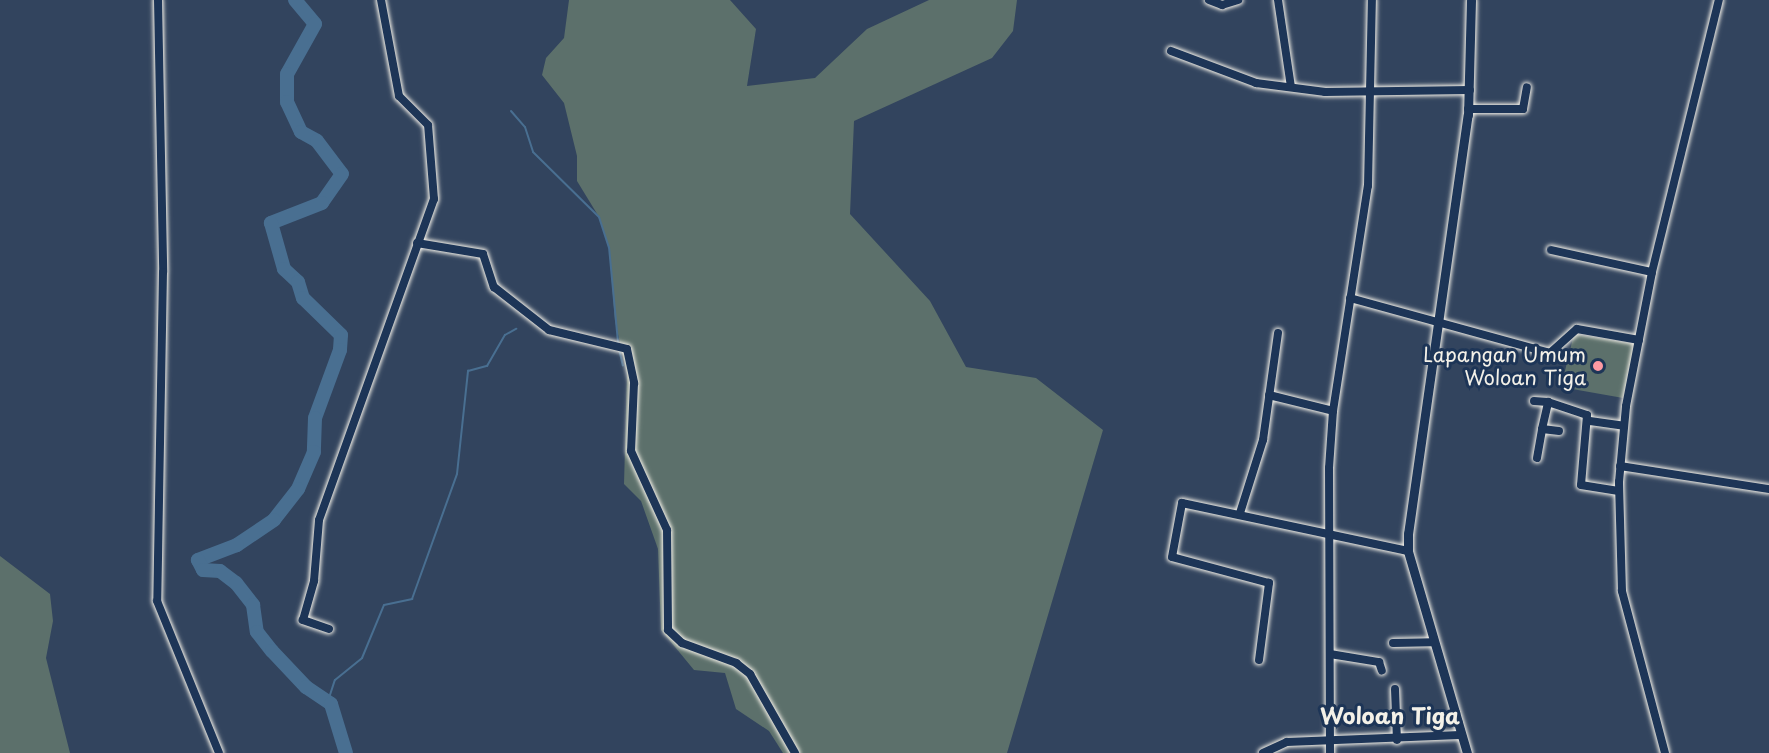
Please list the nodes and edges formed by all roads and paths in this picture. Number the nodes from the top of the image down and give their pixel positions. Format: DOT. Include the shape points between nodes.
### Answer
graph roads {
  1 [pos="158,0"];
  2 [pos="381,0"];
  3 [pos="1209,0"];
  4 [pos="1238,0"];
  5 [pos="1278,0"];
  6 [pos="1372,0"];
  7 [pos="1471,0"];
  8 [pos="1719,0"];
  9 [pos="1171,51"];
  10 [pos="1291,87"];
  11 [pos="1527,87"];
  12 [pos="1470,90"];
  13 [pos="1370,96"];
  14 [pos="1468,109"];
  15 [pos="417,243"];
  16 [pos="1551,250"];
  17 [pos="1652,272"];
  18 [pos="1350,298"];
  19 [pos="1438,319"];
  20 [pos="1278,333"];
  21 [pos="1639,340"];
  22 [pos="1269,395"];
  23 [pos="1534,400"];
  24 [pos="1548,402"];
  25 [pos="1333,411"];
  26 [pos="1590,422"];
  27 [pos="1624,426"];
  28 [pos="1542,429"];
  29 [pos="1559,431"];
  30 [pos="1537,458"];
  31 [pos="1620,466"];
  32 [pos="1769,489"];
  33 [pos="1619,490"];
  34 [pos="1240,513"];
  35 [pos="1331,537"];
  36 [pos="1408,551"];
  37 [pos="329,629"];
  38 [pos="1432,642"];
  39 [pos="1393,644"];
  40 [pos="1330,654"];
  41 [pos="1260,660"];
  42 [pos="1382,671"];
  43 [pos="1395,689"];
  44 [pos="1460,735"];
  45 [pos="1397,740"];
  46 [pos="1330,744"];
  47 [pos="219,753"];
  48 [pos="795,753"];
  49 [pos="1263,753"];
  50 [pos="1330,753"];
  51 [pos="1467,753"];
  52 [pos="1665,753"];
  1 -- 47 [label="street" via="163,272 157,601"];
  2 -- 15 [label="street" via="396,86 428,125 434,163 434,199"];
  3 -- 4 [label="street" via="1222,5"];
  5 -- 10 [label="street"];
  6 -- 13 [label="street"];
  7 -- 12 [label="main road"];
  8 -- 17 [label="street"];
  9 -- 10 [label="street" via="1256,83"];
  10 -- 13 [label="street"];
  11 -- 14 [label="street" via="1523,109"];
  12 -- 13 [label="street"];
  12 -- 14 [label="main road"];
  13 -- 18 [label="street" via="1368,186"];
  14 -- 19 [label="main road"];
  15 -- 37 [label="street" via="319,520 314,581 303,620"];
  15 -- 48 [label="street" via="483,254 495,287 549,330 627,349 634,383 631,451 667,530 668,630 682,643 736,663 750,674"];
  16 -- 17 [label="street"];
  17 -- 21 [label="street"];
  18 -- 19 [label="street"];
  18 -- 25 [label="street"];
  19 -- 21 [label="street" via="1550,353 1577,329"];
  19 -- 36 [label="main road"];
  20 -- 22 [label="street"];
  21 -- 27 [label="street"];
  22 -- 25 [label="street"];
  22 -- 34 [label="street" via="1258,459"];
  23 -- 24 [label="street"];
  24 -- 26 [label="street" via="1582,411"];
  24 -- 28 [label="street"];
  25 -- 35 [label="street"];
  26 -- 27 [label="street"];
  26 -- 33 [label="street" via="1581,485"];
  27 -- 31 [label="street"];
  28 -- 29 [label="street"];
  28 -- 30 [label="street"];
  31 -- 32 [label="street"];
  31 -- 33 [label="street"];
  33 -- 52 [label="street" via="1618,563 1626,611"];
  34 -- 35 [label="street"];
  34 -- 41 [label="street" via="1182,503 1170,551 1179,562 1269,583"];
  35 -- 36 [label="street"];
  35 -- 40 [label="street"];
  36 -- 38 [label="main road"];
  38 -- 39 [label="street"];
  38 -- 44 [label="main road"];
  40 -- 42 [label="street" via="1379,662"];
  40 -- 46 [label="street"];
  43 -- 45 [label="street"];
  44 -- 45 [label="street"];
  44 -- 51 [label="main road"];
  45 -- 46 [label="street"];
  46 -- 49 [label="street" via="1277,743"];
  46 -- 50 [label="street"];
}
